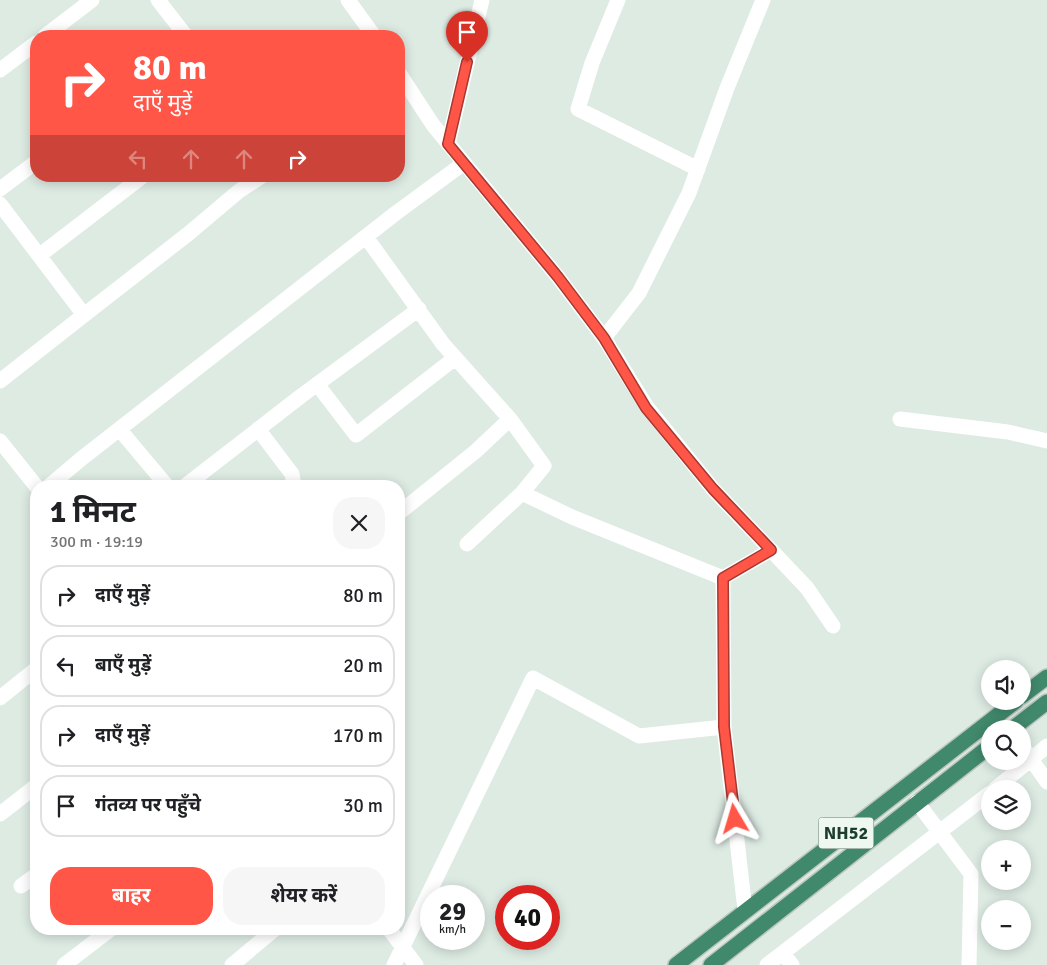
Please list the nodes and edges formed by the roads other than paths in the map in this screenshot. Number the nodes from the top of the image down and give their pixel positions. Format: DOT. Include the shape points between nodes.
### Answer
graph roads {
  1 [pos="92,0"];
  2 [pos="158,0"];
  3 [pos="348,0"];
  4 [pos="482,0"];
  5 [pos="618,0"];
  6 [pos="763,0"];
  7 [pos="53,30"];
  8 [pos="181,30"];
  9 [pos="370,30"];
  10 [pos="30,48"];
  11 [pos="0,70"];
  12 [pos="405,83"];
  13 [pos="448,144"];
  14 [pos="464,164"];
  15 [pos="30,167"];
  16 [pos="698,169"];
  17 [pos="135,182"];
  18 [pos="253,182"];
  19 [pos="0,190"];
  20 [pos="0,204"];
  21 [pos="366,237"];
  22 [pos="40,255"];
  23 [pos="419,309"];
  24 [pos="84,314"];
  25 [pos="604,338"];
  26 [pos="455,358"];
  27 [pos="0,381"];
  28 [pos="317,384"];
  29 [pos="900,419"];
  30 [pos="510,420"];
  31 [pos="258,429"];
  32 [pos="120,430"];
  33 [pos="0,441"];
  34 [pos="1047,441"];
  35 [pos="31,480"];
  36 [pos="57,480"];
  37 [pos="162,480"];
  38 [pos="193,480"];
  39 [pos="293,480"];
  40 [pos="522,494"];
  41 [pos="405,508"];
  42 [pos="467,544"];
  43 [pos="771,550"];
  44 [pos="723,578"];
  45 [pos="833,626"];
  46 [pos="30,674"];
  47 [pos="1047,677"];
  48 [pos="1031,689"];
  49 [pos="0,698"];
  50 [pos="1047,702"];
  51 [pos="1004,710"];
  52 [pos="1024,720"];
  53 [pos="724,727"];
  54 [pos="1047,746"];
  55 [pos="981,753"];
  56 [pos="1032,759"];
  57 [pos="1006,780"];
  58 [pos="1047,782"];
  59 [pos="30,791"];
  60 [pos="981,799"];
  61 [pos="917,802"];
  62 [pos="0,814"];
  63 [pos="940,833"];
  64 [pos="30,880"];
  65 [pos="22,886"];
  66 [pos="746,910"];
  67 [pos="103,935"];
  68 [pos="268,935"];
  69 [pos="394,935"];
  70 [pos="402,946"];
  71 [pos="787,959"];
  72 [pos="64,965"];
  73 [pos="232,965"];
  74 [pos="394,965"];
  75 [pos="416,965"];
  76 [pos="676,965"];
  77 [pos="711,965"];
  78 [pos="767,965"];
  79 [pos="969,965"];
  1 -- 7 [label="street"];
  2 -- 8 [label="street"];
  3 -- 9 [label="street"];
  4 -- 13 [label="street"];
  5 -- 16 [label="street" via="592,63 578,109"];
  6 -- 16 [label="street"];
  10 -- 11 [label="street"];
  12 -- 13 [label="street"];
  13 -- 14 [label="street"];
  14 -- 21 [label="street"];
  14 -- 25 [label="street"];
  15 -- 19 [label="street"];
  16 -- 25 [label="street" via="638,293"];
  17 -- 22 [label="street"];
  18 -- 24 [label="street"];
  20 -- 22 [label="street"];
  21 -- 23 [label="street"];
  21 -- 32 [label="street"];
  22 -- 24 [label="street"];
  23 -- 26 [label="street"];
  23 -- 28 [label="street"];
  24 -- 27 [label="street"];
  25 -- 43 [label="street" via="646,408 713,489"];
  26 -- 28 [label="street" via="356,435"];
  26 -- 30 [label="street"];
  28 -- 31 [label="street"];
  29 -- 34 [label="street" via="1008,432"];
  30 -- 40 [label="street" via="544,466"];
  30 -- 41 [label="street"];
  31 -- 38 [label="street"];
  31 -- 39 [label="street" via="292,474"];
  32 -- 36 [label="street"];
  32 -- 37 [label="street"];
  33 -- 35 [label="street"];
  40 -- 42 [label="street"];
  40 -- 44 [label="street"];
  43 -- 44 [label="street"];
  43 -- 45 [label="street" via="807,588"];
  44 -- 53 [label="street"];
  46 -- 49 [label="street"];
  47 -- 48 [label="highway"];
  50 -- 52 [label="highway"];
  51 -- 66 [label="highway, NH52"];
  53 -- 66 [label="street"];
  53 -- 70 [label="street" via="639,736 533,678"];
  54 -- 56 [label="street"];
  55 -- 61 [label="highway, NH52"];
  56 -- 57 [label="street"];
  56 -- 58 [label="street"];
  59 -- 62 [label="street"];
  60 -- 63 [label="street"];
  61 -- 63 [label="street"];
  61 -- 77 [label="highway, NH52"];
  63 -- 71 [label="street"];
  63 -- 79 [label="street" via="971,874"];
  64 -- 65 [label="street"];
  66 -- 76 [label="highway, NH52"];
  67 -- 72 [label="street"];
  68 -- 73 [label="street"];
  69 -- 70 [label="street"];
  70 -- 74 [label="street"];
  70 -- 75 [label="street"];
  71 -- 78 [label="street"];
}
